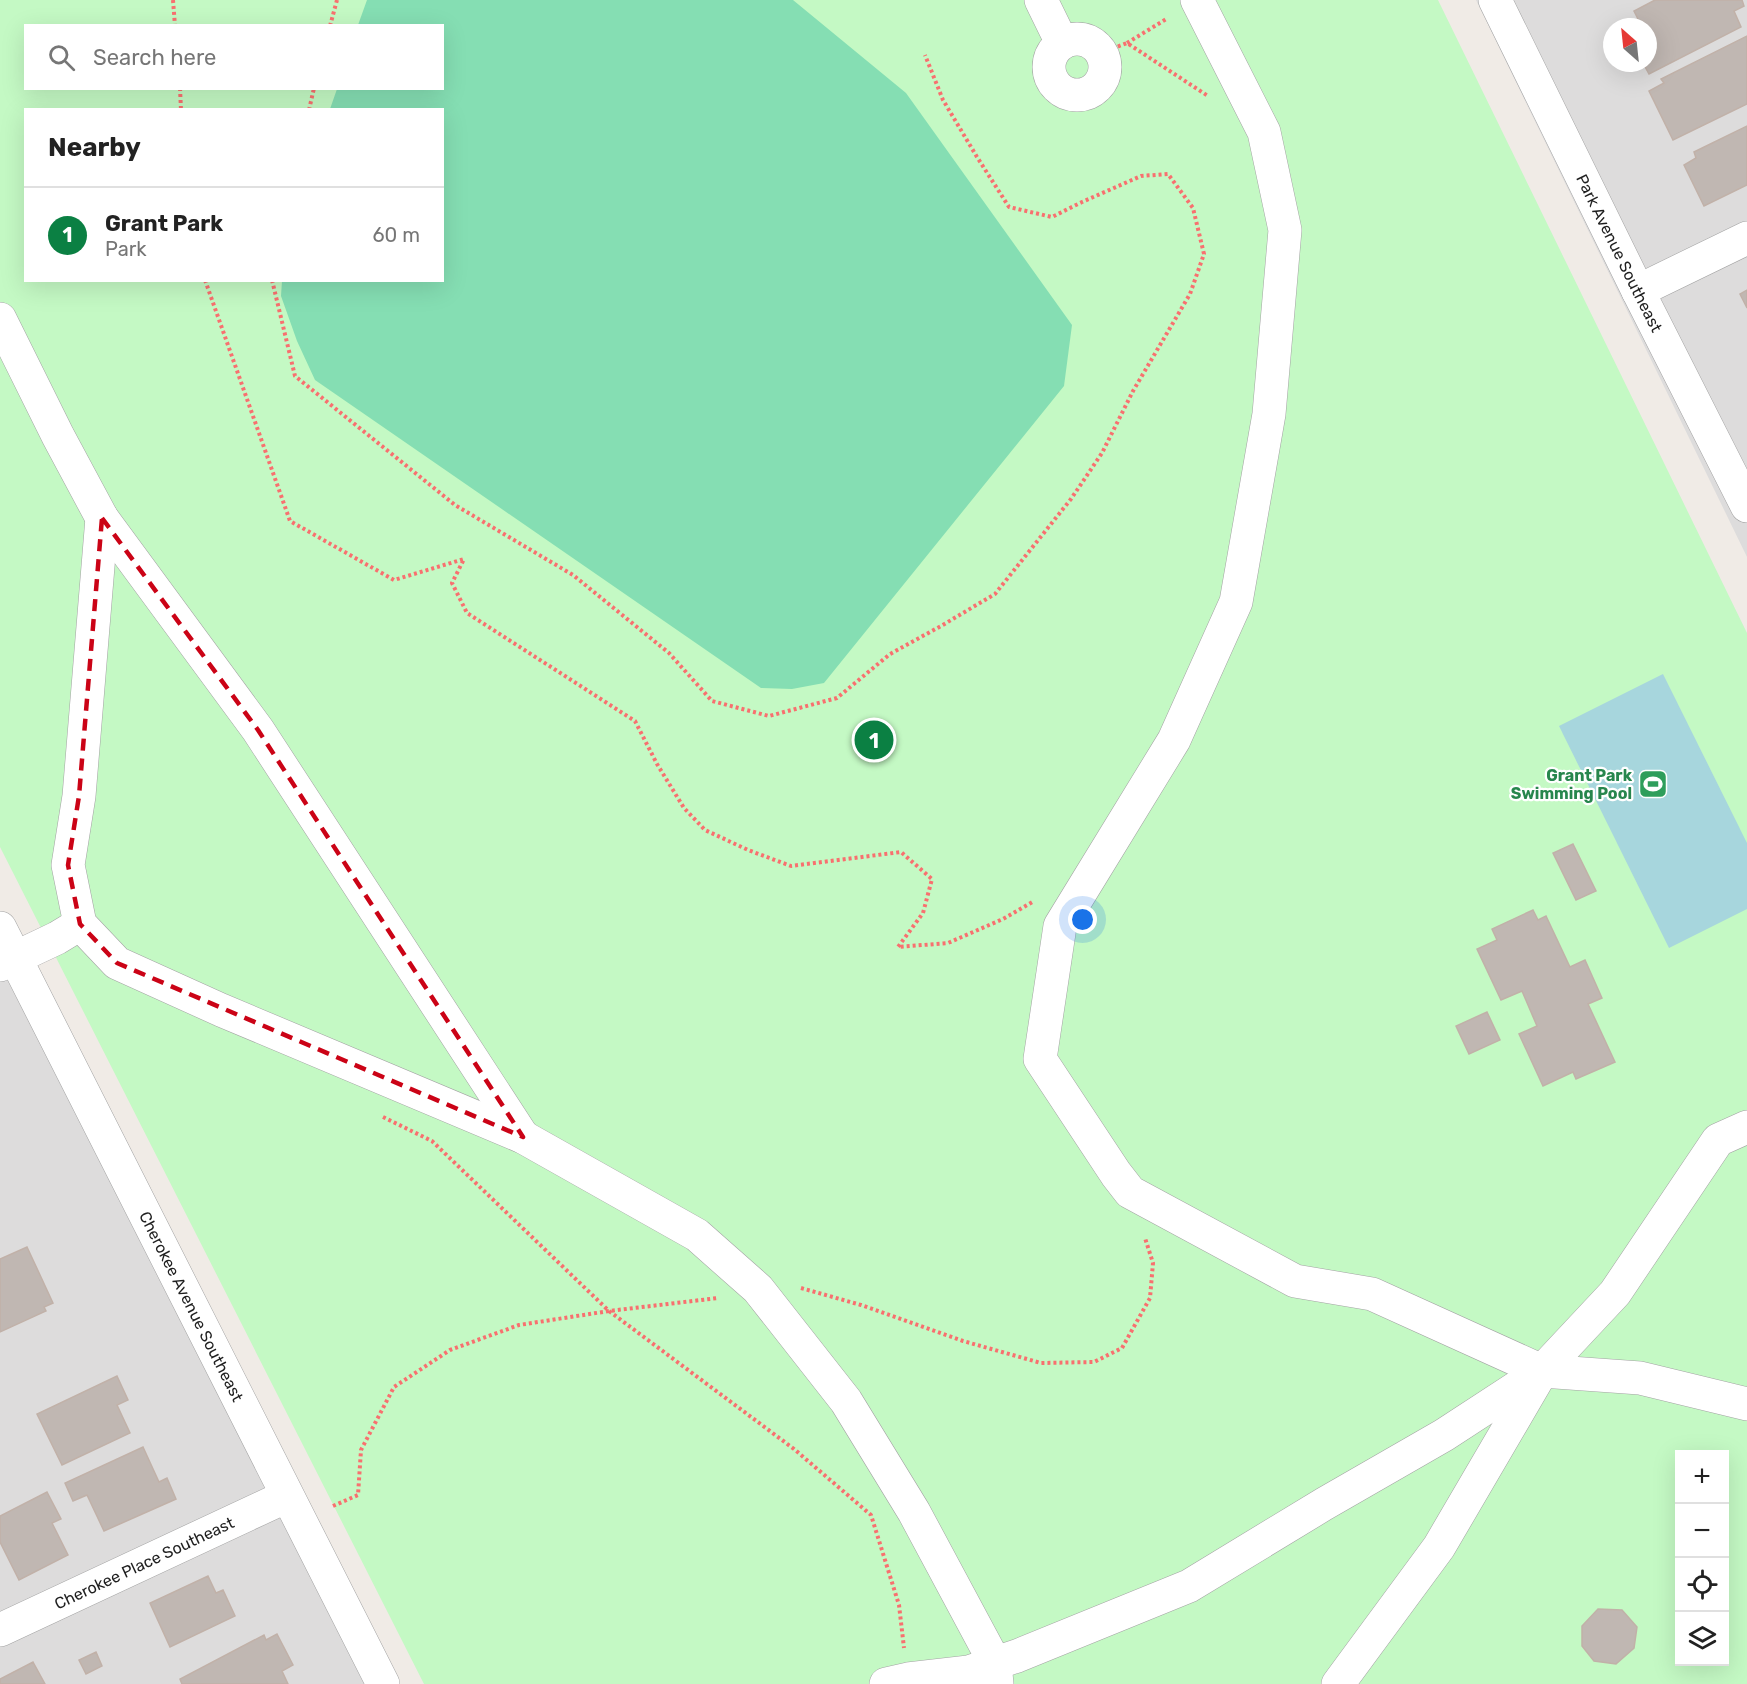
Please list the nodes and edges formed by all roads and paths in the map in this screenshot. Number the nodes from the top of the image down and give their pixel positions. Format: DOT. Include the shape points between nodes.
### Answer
graph roads {
  1 [pos="173,0"];
  2 [pos="337,0"];
  3 [pos="1041,0"];
  4 [pos="1197,0"];
  5 [pos="1495,0"];
  6 [pos="175,24"];
  7 [pos="331,24"];
  8 [pos="1062,43"];
  9 [pos="1114,48"];
  10 [pos="925,55"];
  11 [pos="180,90"];
  12 [pos="314,90"];
  13 [pos="1215,100"];
  14 [pos="182,108"];
  15 [pos="309,108"];
  16 [pos="1747,238"];
  17 [pos="206,282"];
  18 [pos="272,282"];
  19 [pos="1638,291"];
  20 [pos="0,319"];
  21 [pos="1747,506"];
  22 [pos="102,518"];
  23 [pos="1041,897"];
  24 [pos="80,924"];
  25 [pos="0,928"];
  26 [pos="8,962"];
  27 [pos="373,1112"];
  28 [pos="1747,1127"];
  29 [pos="523,1137"];
  30 [pos="1130,1192"];
  31 [pos="758,1288"];
  32 [pos="609,1311"];
  33 [pos="1542,1371"];
  34 [pos="1747,1404"];
  35 [pos="287,1496"];
  36 [pos="333,1506"];
  37 [pos="0,1630"];
  38 [pos="996,1674"];
  39 [pos="897,1681"];
  40 [pos="383,1684"];
  41 [pos="1338,1684"];
  1 -- 6 [label="path"];
  2 -- 7 [label="path"];
  3 -- 8 [label="street"];
  4 -- 9 [label="path"];
  4 -- 30 [label="street" via="1264,132 1285,230 1269,414 1236,602 1174,740 1060,926 1040,1059"];
  5 -- 19 [label="street, Park Avenue Southeast"];
  8 -- 9 [label="street" via="1076,39"];
  8 -- 9 [label="street" via="1049,58 1048,72 1057,87 1074,96 1098,86"];
  9 -- 13 [label="path"];
  10 -- 18 [label="path" via="943,100 1009,207 1052,217 1141,176 1168,174 1193,208 1204,254 1190,294 1102,453 1071,499 995,594 890,654 837,698 769,716 712,700 669,653 573,575 455,505 295,376"];
  11 -- 14 [label="path"];
  12 -- 15 [label="path"];
  16 -- 19 [label="street"];
  17 -- 23 [label="path" via="290,521 394,580 464,559 452,583 467,613 635,721 684,808 705,830 791,866 901,852 932,879 923,913 898,947 948,943"];
  19 -- 21 [label="street, Park Avenue Southeast"];
  20 -- 22 [label="street"];
  22 -- 24 [label="street" via="79,796 68,865"];
  22 -- 29 [label="street" via="258,730"];
  24 -- 26 [label="street"];
  24 -- 29 [label="street" via="117,963"];
  25 -- 26 [label="street, Cherokee Avenue Southeast"];
  26 -- 35 [label="street, Cherokee Avenue Southeast"];
  27 -- 32 [label="path" via="432,1141"];
  28 -- 33 [label="street" via="1718,1140 1615,1293"];
  29 -- 31 [label="street" via="697,1234"];
  30 -- 31 [label="path" via="1153,1263 1150,1299 1122,1348 1094,1362 1041,1363 783,1283"];
  30 -- 33 [label="street" via="1295,1281 1372,1294"];
  31 -- 32 [label="path" via="720,1297"];
  31 -- 38 [label="street" via="846,1401 914,1512"];
  32 -- 36 [label="path" via="519,1325 450,1350 394,1387 361,1450 358,1495"];
  32 -- 39 [label="path" via="794,1449 871,1515 899,1605"];
  33 -- 34 [label="street" via="1640,1378"];
  33 -- 38 [label="street" via="1444,1435 1189,1586 1017,1656"];
  33 -- 41 [label="street" via="1438,1546"];
  35 -- 37 [label="street, Cherokee Place Southeast"];
  35 -- 40 [label="street, Cherokee Avenue Southeast"];
  38 -- 39 [label="street" via="969,1672"];
}
